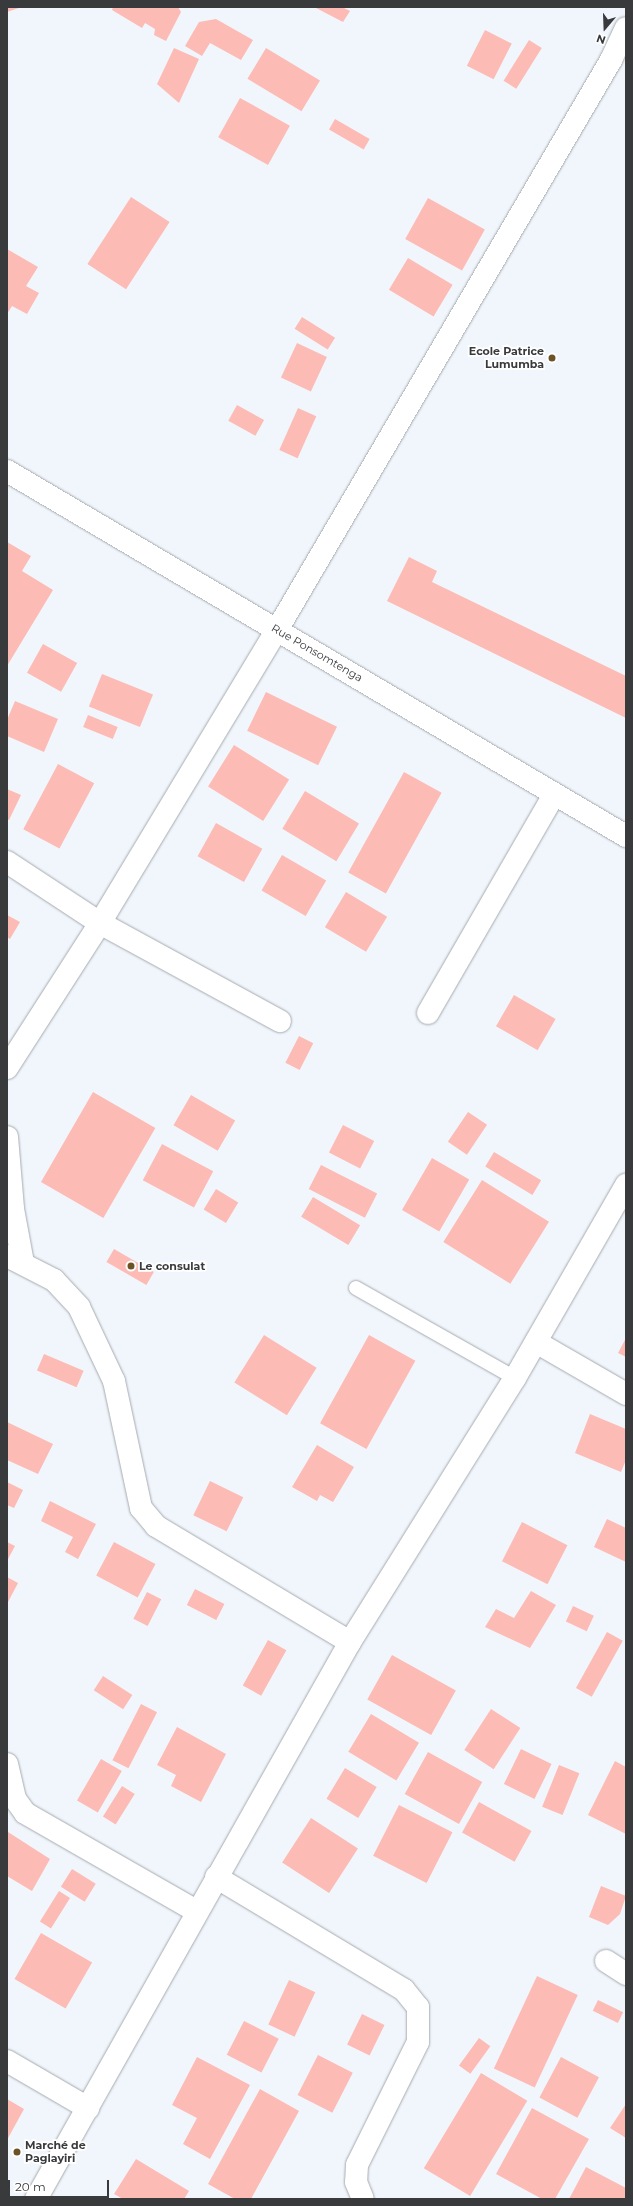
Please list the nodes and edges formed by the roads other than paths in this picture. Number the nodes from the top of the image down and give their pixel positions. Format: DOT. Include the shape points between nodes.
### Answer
graph roads {
  1 [pos="626,28"];
  2 [pos="619,65"];
  3 [pos="7,471"];
  4 [pos="277,630"];
  5 [pos="554,795"];
  6 [pos="626,836"];
  7 [pos="7,862"];
  8 [pos="100,923"];
  9 [pos="428,1013"];
  10 [pos="280,1021"];
  11 [pos="7,1068"];
  12 [pos="7,1137"];
  13 [pos="626,1185"];
  14 [pos="15,1260"];
  15 [pos="356,1288"];
  16 [pos="536,1342"];
  17 [pos="515,1378"];
  18 [pos="626,1394"];
  19 [pos="350,1642"];
  20 [pos="7,1764"];
  21 [pos="216,1877"];
  22 [pos="196,1911"];
  23 [pos="606,1961"];
  24 [pos="626,1974"];
  25 [pos="7,2061"];
  26 [pos="88,2108"];
  27 [pos="36,2199"];
  28 [pos="363,2199"];
  1 -- 2 [label="street"];
  2 -- 4 [label="street"];
  3 -- 4 [label="street, Rue Ponsomtenga"];
  4 -- 5 [label="street, Rue Ponsomtenga"];
  4 -- 8 [label="street"];
  5 -- 6 [label="street, Rue Ponsomtenga"];
  5 -- 9 [label="street"];
  7 -- 8 [label="street"];
  8 -- 10 [label="street"];
  8 -- 11 [label="street"];
  12 -- 14 [label="street"];
  13 -- 16 [label="street"];
  14 -- 19 [label="street" via="54,1280 79,1307 103,1354 119,1403 141,1508 156,1526"];
  15 -- 17 [label="lane"];
  16 -- 17 [label="street"];
  16 -- 18 [label="street"];
  17 -- 19 [label="street"];
  19 -- 21 [label="street"];
  20 -- 22 [label="street" via="15,1799 24,1813 37,1823"];
  21 -- 22 [label="street"];
  21 -- 28 [label="street" via="404,1990 418,2007 418,2042 357,2165 356,2182"];
  22 -- 26 [label="street"];
  23 -- 24 [label="street"];
  25 -- 26 [label="street"];
  26 -- 27 [label="street"];
}
